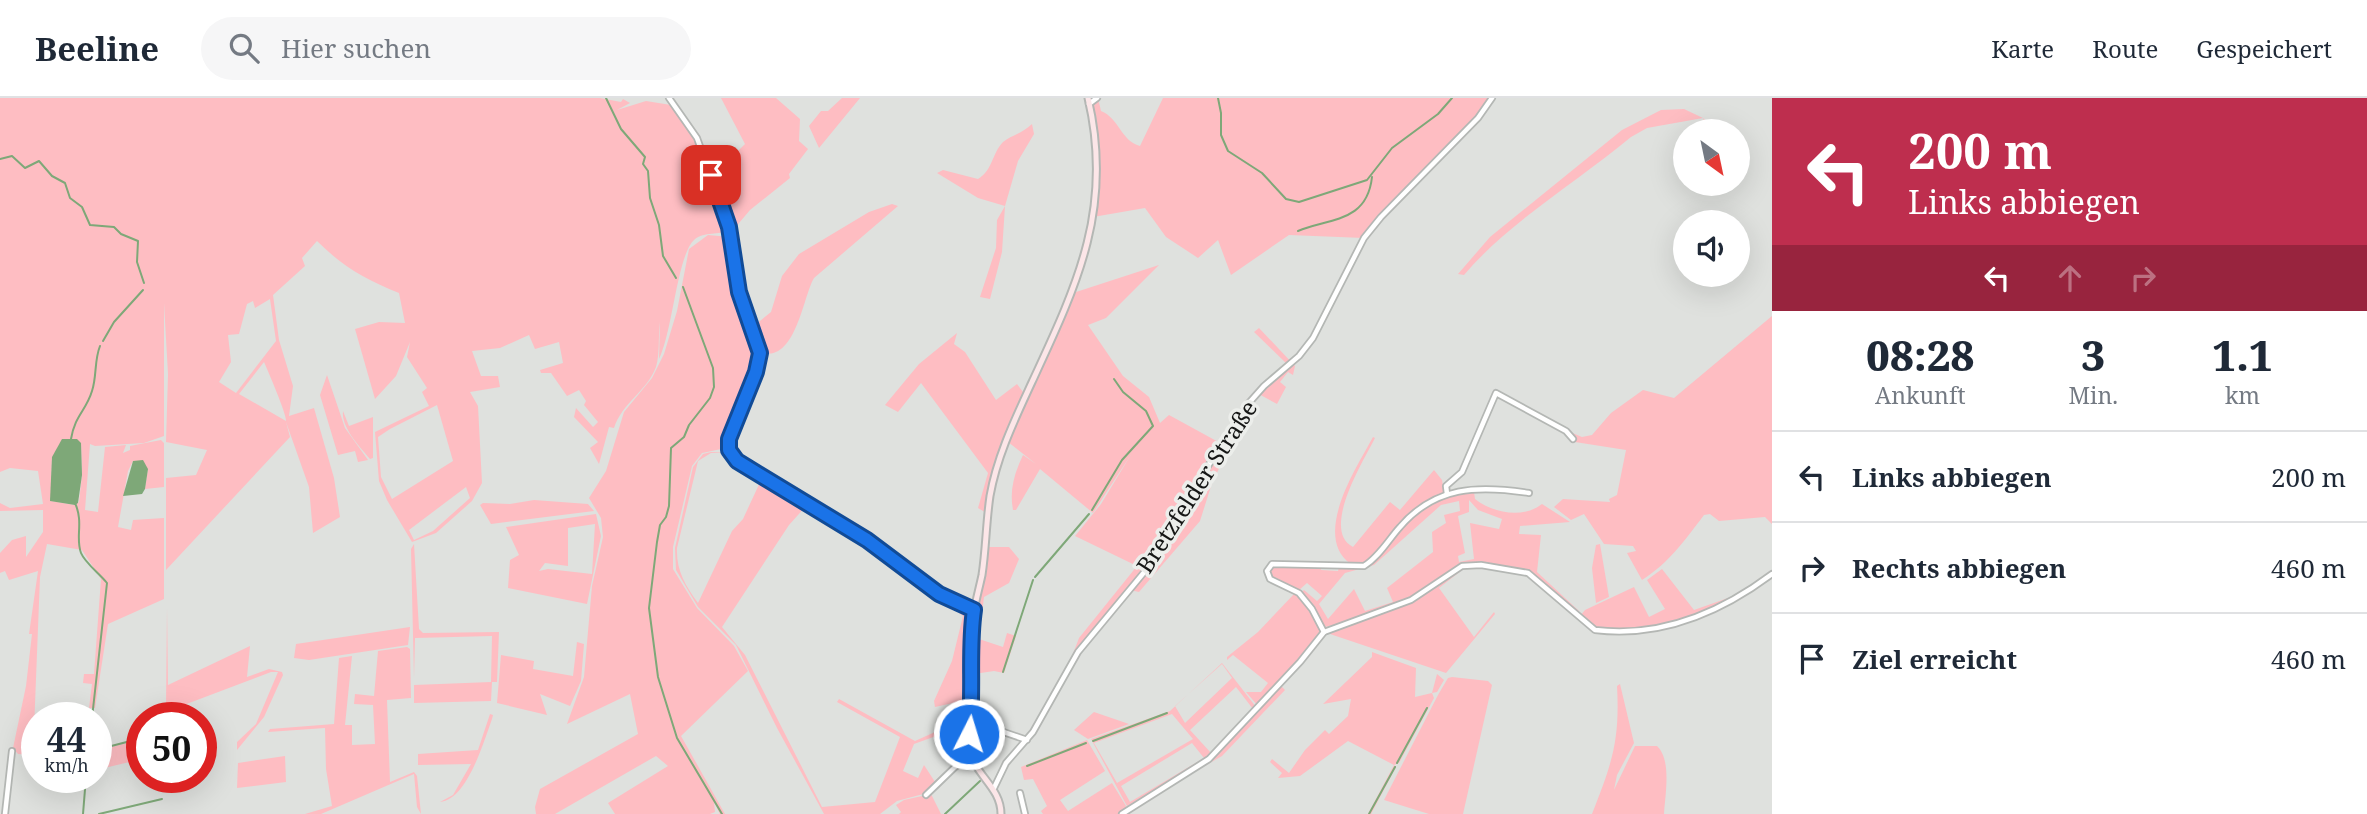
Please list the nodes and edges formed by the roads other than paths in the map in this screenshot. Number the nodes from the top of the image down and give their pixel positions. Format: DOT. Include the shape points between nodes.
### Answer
graph roads {
  1 [pos="669,98"];
  2 [pos="1097,98"];
  3 [pos="1492,98"];
  4 [pos="1089,101"];
  5 [pos="1573,439"];
  6 [pos="1528,493"];
  7 [pos="1447,494"];
  8 [pos="1772,574"];
  9 [pos="974,610"];
  10 [pos="1324,632"];
  11 [pos="969,734"];
  12 [pos="1027,740"];
  13 [pos="12,751"];
  14 [pos="971,757"];
  15 [pos="994,788"];
  16 [pos="1020,793"];
  17 [pos="926,794"];
  18 [pos="5,814"];
  19 [pos="1001,814"];
  20 [pos="1026,814"];
  21 [pos="1122,814"];
  1 -- 9 [label="street" via="697,138 729,227 739,292 760,353 729,439 731,455 867,540 939,594"];
  2 -- 4 [label="street"];
  3 -- 12 [label="street, Bretzfelder Straße" via="1478,118 1381,216 1353,257 1313,338 1248,404 1208,466 1183,517 1078,652"];
  4 -- 9 [label="main road" via="1097,179 1090,239 1073,293 995,472"];
  5 -- 7 [label="street" via="1496,393 1462,471 1446,486"];
  6 -- 7 [label="street"];
  7 -- 10 [label="street" via="1420,506 1364,566 1276,562 1270,566 1270,579 1299,593"];
  8 -- 10 [label="street" via="1737,598 1682,623 1650,630 1607,631 1591,626 1528,573 1472,565 1455,570 1411,600"];
  9 -- 11 [label="main road"];
  10 -- 21 [label="street" via="1213,755"];
  11 -- 12 [label="street" via="983,725"];
  11 -- 14 [label="main road"];
  12 -- 15 [label="street, Bretzfelder Straße" via="1006,763"];
  13 -- 18 [label="street"];
  14 -- 15 [label="main road"];
  14 -- 17 [label="street"];
  15 -- 19 [label="main road"];
  16 -- 20 [label="street"];
}
